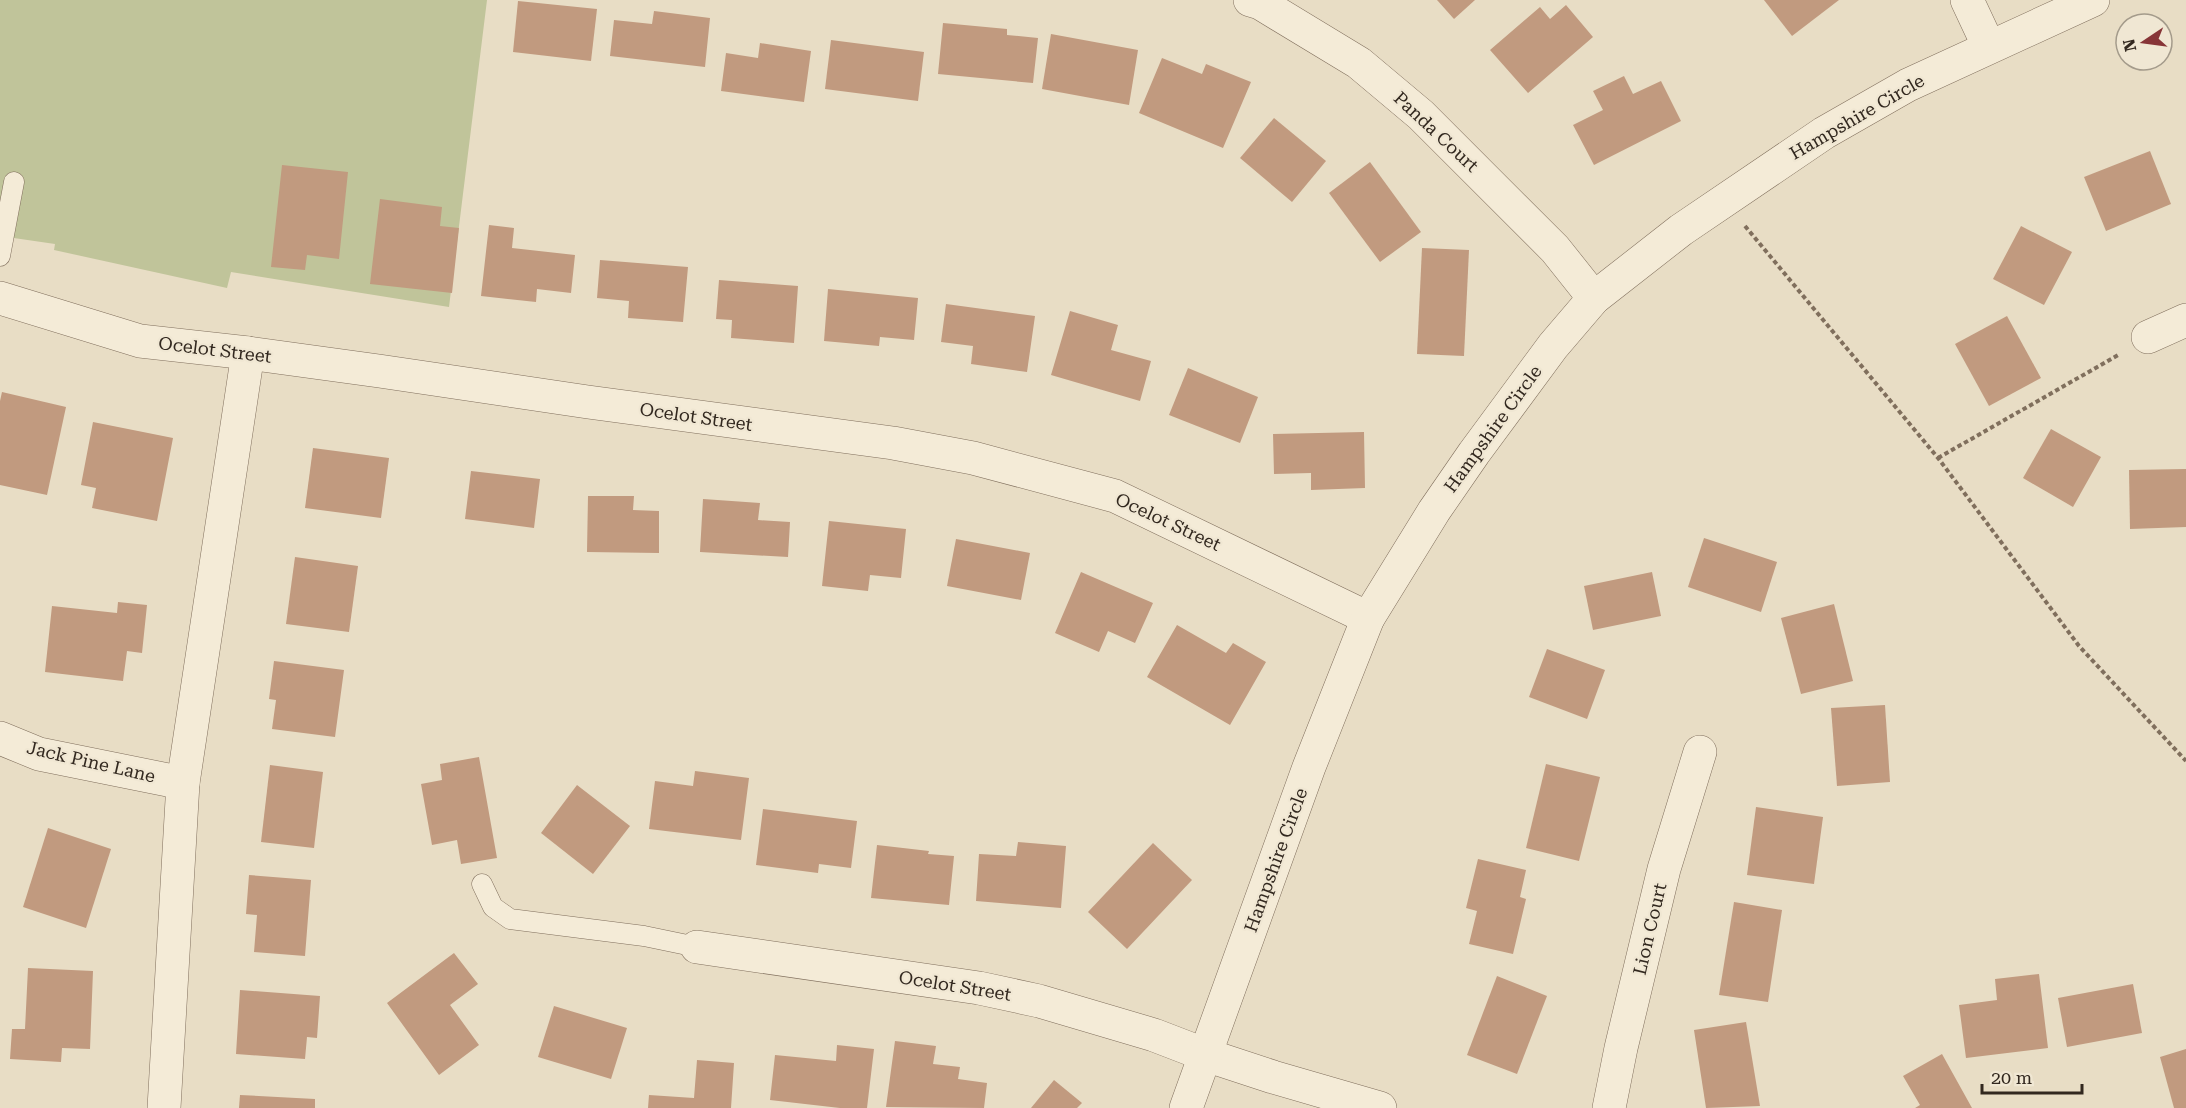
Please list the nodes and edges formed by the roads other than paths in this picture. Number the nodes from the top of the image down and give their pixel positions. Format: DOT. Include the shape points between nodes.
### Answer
graph roads {
  1 [pos="1967,0"];
  2 [pos="2093,0"];
  3 [pos="1257,1"];
  4 [pos="1989,47"];
  5 [pos="14,182"];
  6 [pos="0,256"];
  7 [pos="0,298"];
  8 [pos="1594,298"];
  9 [pos="2186,320"];
  10 [pos="2148,337"];
  11 [pos="249,353"];
  12 [pos="1368,618"];
  13 [pos="0,738"];
  14 [pos="1700,752"];
  15 [pos="183,783"];
  16 [pos="482,884"];
  17 [pos="697,947"];
  18 [pos="1206,1055"];
  19 [pos="164,1108"];
  20 [pos="1186,1108"];
  21 [pos="1380,1108"];
  22 [pos="1609,1108"];
  1 -- 4 [label="street"];
  2 -- 4 [label="street, Hampshire Circle"];
  3 -- 8 [label="street, Panda Court" via="1359,63 1421,116 1555,249"];
  4 -- 8 [label="street, Hampshire Circle" via="1863,109 1824,133 1681,230"];
  5 -- 6 [label="lane"];
  7 -- 11 [label="street, Ocelot Street" via="140,341"];
  8 -- 12 [label="street, Hampshire Circle" via="1553,346 1474,453"];
  9 -- 10 [label="street"];
  11 -- 12 [label="street, Ocelot Street" via="893,443 973,458 1115,496"];
  11 -- 15 [label="street"];
  12 -- 18 [label="street, Hampshire Circle" via="1309,767"];
  13 -- 15 [label="street, Jack Pine Lane" via="39,754"];
  14 -- 22 [label="street, Lion Court" via="1664,869"];
  15 -- 19 [label="street"];
  16 -- 17 [label="lane" via="493,907 510,919 644,936"];
  17 -- 18 [label="street, Ocelot Street" via="979,988 1039,1001 1154,1035"];
  18 -- 20 [label="street, Hampshire Circle"];
  18 -- 21 [label="street, Ocelot Street"];
}
